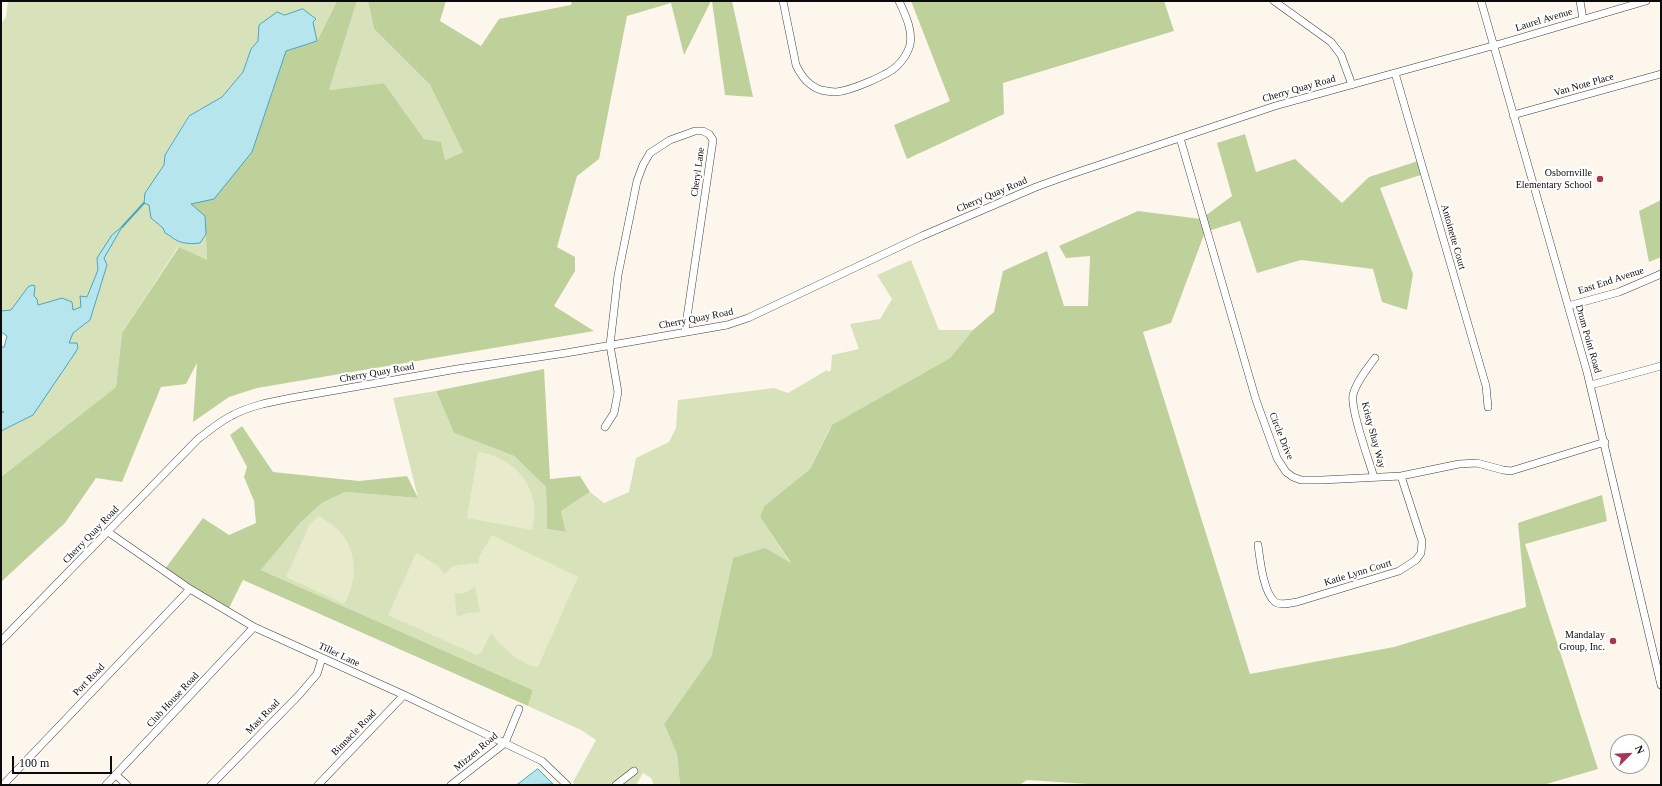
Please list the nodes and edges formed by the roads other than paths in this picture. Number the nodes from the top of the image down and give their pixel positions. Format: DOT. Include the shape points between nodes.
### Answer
graph roads {
  1 [pos="783,1"];
  2 [pos="899,1"];
  3 [pos="1274,1"];
  4 [pos="1481,1"];
  5 [pos="1580,1"];
  6 [pos="1646,1"];
  7 [pos="1583,19"];
  8 [pos="1493,45"];
  9 [pos="1395,73"];
  10 [pos="1661,74"];
  11 [pos="1352,85"];
  12 [pos="1513,115"];
  13 [pos="1180,138"];
  14 [pos="1661,274"];
  15 [pos="1568,306"];
  16 [pos="684,331"];
  17 [pos="610,345"];
  18 [pos="1375,358"];
  19 [pos="1661,366"];
  20 [pos="1590,386"];
  21 [pos="1488,406"];
  22 [pos="606,427"];
  23 [pos="1605,442"];
  24 [pos="1401,476"];
  25 [pos="1374,477"];
  26 [pos="108,532"];
  27 [pos="1258,545"];
  28 [pos="190,589"];
  29 [pos="254,628"];
  30 [pos="1,641"];
  31 [pos="322,658"];
  32 [pos="1659,673"];
  33 [pos="1661,685"];
  34 [pos="404,695"];
  35 [pos="519,709"];
  36 [pos="505,743"];
  37 [pos="634,771"];
  38 [pos="116,775"];
  39 [pos="3,785"];
  40 [pos="106,785"];
  41 [pos="127,785"];
  42 [pos="211,785"];
  43 [pos="318,785"];
  44 [pos="451,785"];
  45 [pos="567,785"];
  46 [pos="616,785"];
  1 -- 2 [label="street" via="796,65 800,72 814,87 835,92 887,73 904,58 910,45 910,32"];
  3 -- 11 [label="street" via="1337,48"];
  4 -- 8 [label="street, Drum Point Road"];
  5 -- 7 [label="street"];
  6 -- 7 [label="street, Laurel Avenue"];
  7 -- 8 [label="street, Laurel Avenue"];
  8 -- 9 [label="street, Cherry Quay Road"];
  8 -- 12 [label="street, Drum Point Road"];
  9 -- 11 [label="street, Cherry Quay Road"];
  9 -- 21 [label="street, Antoinette Court" via="1484,379"];
  10 -- 12 [label="street, Van Note Place"];
  11 -- 13 [label="street, Cherry Quay Road" via="1274,106"];
  12 -- 15 [label="street, Drum Point Road"];
  13 -- 16 [label="street, Cherry Quay Road" via="1036,187 922,236 748,318"];
  13 -- 25 [label="street, Circle Drive" via="1256,400 1277,458 1286,472 1301,480"];
  14 -- 15 [label="street, East End Avenue" via="1619,292"];
  15 -- 20 [label="street, Drum Point Road"];
  16 -- 17 [label="street, Cherry Quay Road"];
  16 -- 17 [label="street, Cheryl Lane" via="713,140 703,131 695,131 670,140 650,153 643,165 626,231"];
  17 -- 22 [label="street" via="618,392 614,413"];
  17 -- 26 [label="street, Cherry Quay Road" via="290,398 243,410 219,423 198,440"];
  18 -- 25 [label="street, Kristy Shay Way" via="1360,379 1353,396 1355,412"];
  19 -- 20 [label="street"];
  20 -- 23 [label="street, Drum Point Road"];
  23 -- 24 [label="street, Circle Drive" via="1511,471 1476,462"];
  23 -- 32 [label="street, Drum Point Road"];
  24 -- 25 [label="street, Circle Drive"];
  24 -- 27 [label="street, Katie Lynn Court" via="1422,541 1421,553 1416,560 1399,571 1296,602 1280,604 1270,594 1262,572"];
  26 -- 28 [label="street, Tiller Lane"];
  26 -- 30 [label="street, Cherry Quay Road"];
  28 -- 29 [label="street, Tiller Lane"];
  28 -- 39 [label="street, Port Road"];
  29 -- 31 [label="street, Tiller Lane"];
  29 -- 38 [label="street, Club House Road"];
  31 -- 34 [label="street, Tiller Lane"];
  31 -- 42 [label="street, Mast Road" via="317,674 304,690"];
  32 -- 33 [label="street, Drum Point Road"];
  34 -- 36 [label="street, Tiller Lane"];
  34 -- 43 [label="street, Binnacle Road"];
  35 -- 36 [label="street, Mizzen Road"];
  36 -- 44 [label="street, Mizzen Road"];
  36 -- 45 [label="street, Tiller Lane" via="542,761"];
  37 -- 46 [label="street"];
  38 -- 40 [label="street, Club House Road"];
  38 -- 41 [label="street"];
}
